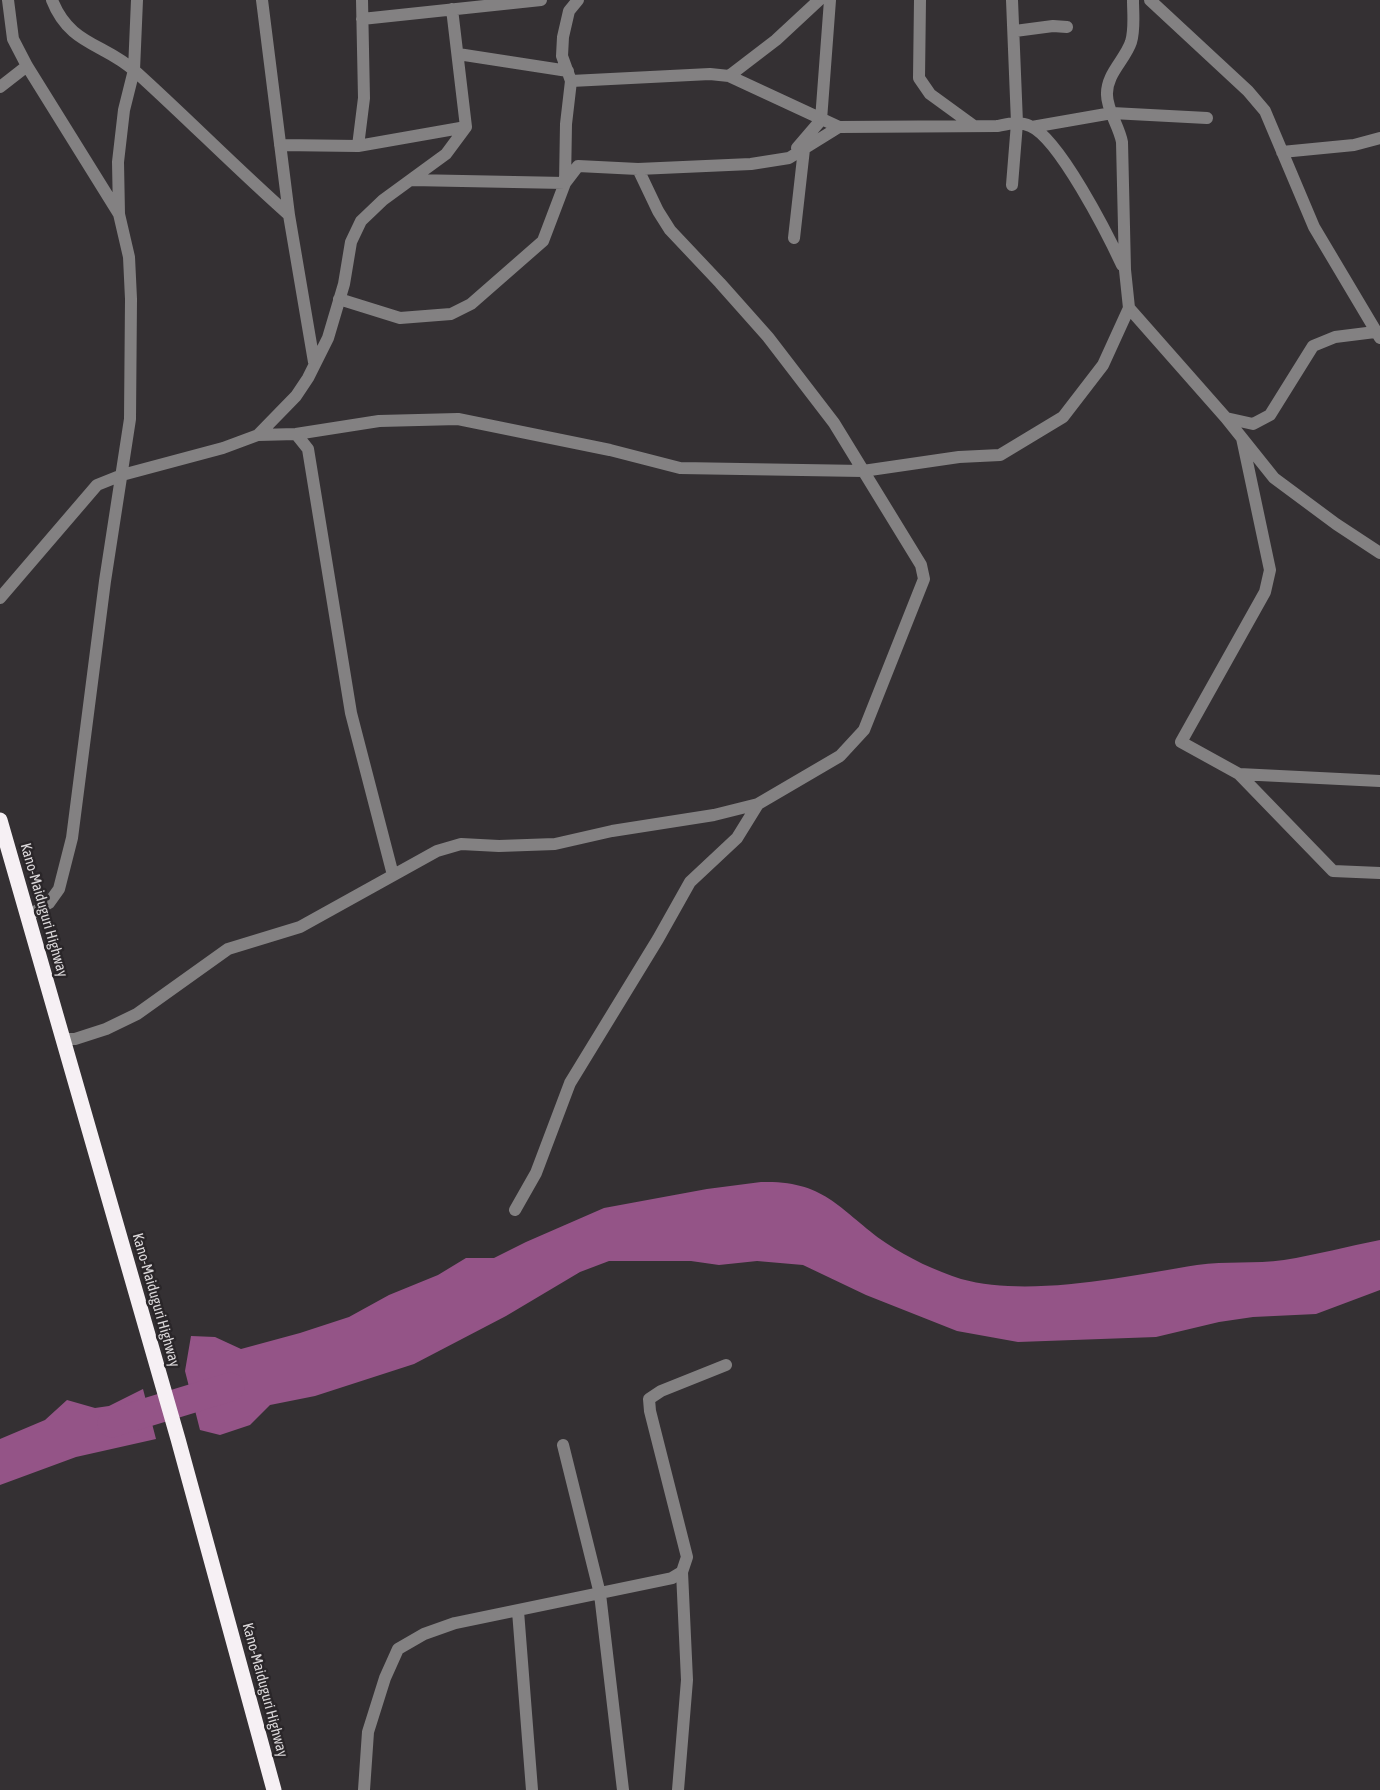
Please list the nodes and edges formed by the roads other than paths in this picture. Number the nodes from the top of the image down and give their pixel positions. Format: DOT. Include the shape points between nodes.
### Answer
graph roads {
  1 [pos="8,0"];
  2 [pos="52,0"];
  3 [pos="137,0"];
  4 [pos="262,0"];
  5 [pos="362,0"];
  6 [pos="540,0"];
  7 [pos="578,0"];
  8 [pos="819,0"];
  9 [pos="830,0"];
  10 [pos="920,0"];
  11 [pos="1012,0"];
  12 [pos="1133,0"];
  13 [pos="1150,0"];
  14 [pos="452,9"];
  15 [pos="362,19"];
  16 [pos="1067,27"];
  17 [pos="1015,31"];
  18 [pos="458,54"];
  19 [pos="27,66"];
  20 [pos="134,70"];
  21 [pos="569,76"];
  22 [pos="729,76"];
  23 [pos="0,87"];
  24 [pos="1112,114"];
  25 [pos="1207,118"];
  26 [pos="821,120"];
  27 [pos="1017,122"];
  28 [pos="974,126"];
  29 [pos="466,127"];
  30 [pos="839,127"];
  31 [pos="1032,127"];
  32 [pos="1380,138"];
  33 [pos="280,145"];
  34 [pos="358,146"];
  35 [pos="804,149"];
  36 [pos="1282,152"];
  37 [pos="789,158"];
  38 [pos="638,169"];
  39 [pos="411,180"];
  40 [pos="565,183"];
  41 [pos="1012,185"];
  42 [pos="119,214"];
  43 [pos="289,216"];
  44 [pos="794,238"];
  45 [pos="1125,270"];
  46 [pos="339,299"];
  47 [pos="1129,308"];
  48 [pos="1378,335"];
  49 [pos="314,362"];
  50 [pos="1226,418"];
  51 [pos="296,434"];
  52 [pos="258,435"];
  53 [pos="1242,438"];
  54 [pos="863,471"];
  55 [pos="122,475"];
  56 [pos="1380,553"];
  57 [pos="0,598"];
  58 [pos="1239,774"];
  59 [pos="1380,781"];
  60 [pos="758,804"];
  61 [pos="0,820"];
  62 [pos="1380,873"];
  63 [pos="393,875"];
  64 [pos="28,916"];
  65 [pos="63,1039"];
  66 [pos="515,1210"];
  67 [pos="726,1365"];
  68 [pos="562,1444"];
  69 [pos="682,1572"];
  70 [pos="600,1594"];
  71 [pos="518,1611"];
  72 [pos="274,1790"];
  73 [pos="364,1790"];
  74 [pos="532,1790"];
  75 [pos="623,1790"];
  76 [pos="678,1790"];
  1 -- 19 [label="street" via="13,39"];
  2 -- 20 [label="street" via="68,29"];
  3 -- 20 [label="street"];
  4 -- 33 [label="street"];
  5 -- 15 [label="street"];
  6 -- 14 [label="street"];
  7 -- 21 [label="street" via="569,11 563,38 562,56"];
  8 -- 22 [label="street" via="776,40"];
  9 -- 26 [label="street"];
  10 -- 28 [label="street" via="919,78 930,94"];
  11 -- 17 [label="street"];
  12 -- 24 [label="street" via="1130,44 1114,70 1106,94"];
  13 -- 36 [label="street" via="1254,98 1265,111"];
  14 -- 15 [label="street"];
  14 -- 18 [label="street"];
  15 -- 34 [label="street" via="364,98"];
  16 -- 17 [label="street"];
  17 -- 27 [label="street"];
  18 -- 21 [label="street"];
  18 -- 29 [label="street"];
  19 -- 23 [label="street"];
  19 -- 42 [label="street"];
  20 -- 42 [label="street" via="124,110 118,162"];
  20 -- 43 [label="street"];
  21 -- 22 [label="street"];
  21 -- 40 [label="street"];
  22 -- 26 [label="street"];
  24 -- 25 [label="street"];
  24 -- 31 [label="street"];
  24 -- 45 [label="street" via="1119,126 1122,142"];
  26 -- 30 [label="street"];
  26 -- 37 [label="street"];
  27 -- 28 [label="street"];
  27 -- 31 [label="street"];
  27 -- 41 [label="street"];
  28 -- 30 [label="street"];
  29 -- 34 [label="street"];
  29 -- 39 [label="street" via="446,154"];
  30 -- 35 [label="street"];
  31 -- 45 [label="street" via="1061,156"];
  32 -- 36 [label="street" via="1354,145"];
  33 -- 34 [label="street"];
  33 -- 43 [label="street"];
  35 -- 37 [label="street"];
  35 -- 44 [label="street"];
  36 -- 48 [label="street" via="1314,227"];
  37 -- 38 [label="street" via="751,164"];
  38 -- 40 [label="street" via="578,166"];
  38 -- 54 [label="street" via="670,230 768,337 834,423"];
  39 -- 40 [label="street"];
  39 -- 46 [label="street" via="361,220 351,242"];
  40 -- 46 [label="street" via="542,241 471,304 451,314 400,318"];
  42 -- 55 [label="street" via="129,257 131,300 130,419"];
  43 -- 49 [label="street"];
  45 -- 47 [label="street"];
  46 -- 49 [label="street" via="328,338"];
  47 -- 50 [label="street"];
  47 -- 54 [label="street" via="1103,365 1063,417 1040,432 1000,456"];
  48 -- 50 [label="street" via="1335,337 1314,346 1270,416 1253,424"];
  49 -- 52 [label="street" via="296,396"];
  50 -- 53 [label="street"];
  51 -- 52 [label="street"];
  51 -- 54 [label="street" via="379,421 458,419 680,468"];
  51 -- 63 [label="street" via="308,449 351,713"];
  52 -- 55 [label="street" via="223,448"];
  53 -- 56 [label="street" via="1274,478"];
  53 -- 58 [label="street" via="1270,570 1265,592 1181,742"];
  54 -- 60 [label="street" via="921,565 924,579 864,730 840,756"];
  55 -- 57 [label="street" via="97,485"];
  55 -- 64 [label="street" via="72,838 59,889 49,903"];
  58 -- 59 [label="street"];
  58 -- 62 [label="street" via="1333,871"];
  60 -- 63 [label="street" via="555,844 461,844 437,851"];
  60 -- 66 [label="street" via="737,838 690,882 570,1083 536,1173"];
  61 -- 64 [label="highway, Kano-Maiduguri Highway"];
  63 -- 65 [label="street" via="300,927 228,948 137,1014 106,1029 75,1039"];
  64 -- 65 [label="highway, Kano-Maiduguri Highway"];
  65 -- 72 [label="highway, Kano-Maiduguri Highway" via="162,1381"];
  67 -- 69 [label="street" via="660,1391 649,1399 687,1557"];
  68 -- 70 [label="street"];
  69 -- 70 [label="street" via="672,1578"];
  69 -- 76 [label="street" via="687,1680"];
  70 -- 71 [label="street"];
  70 -- 75 [label="street"];
  71 -- 73 [label="street" via="455,1624 424,1634 398,1649 368,1732"];
  71 -- 74 [label="street"];
}
